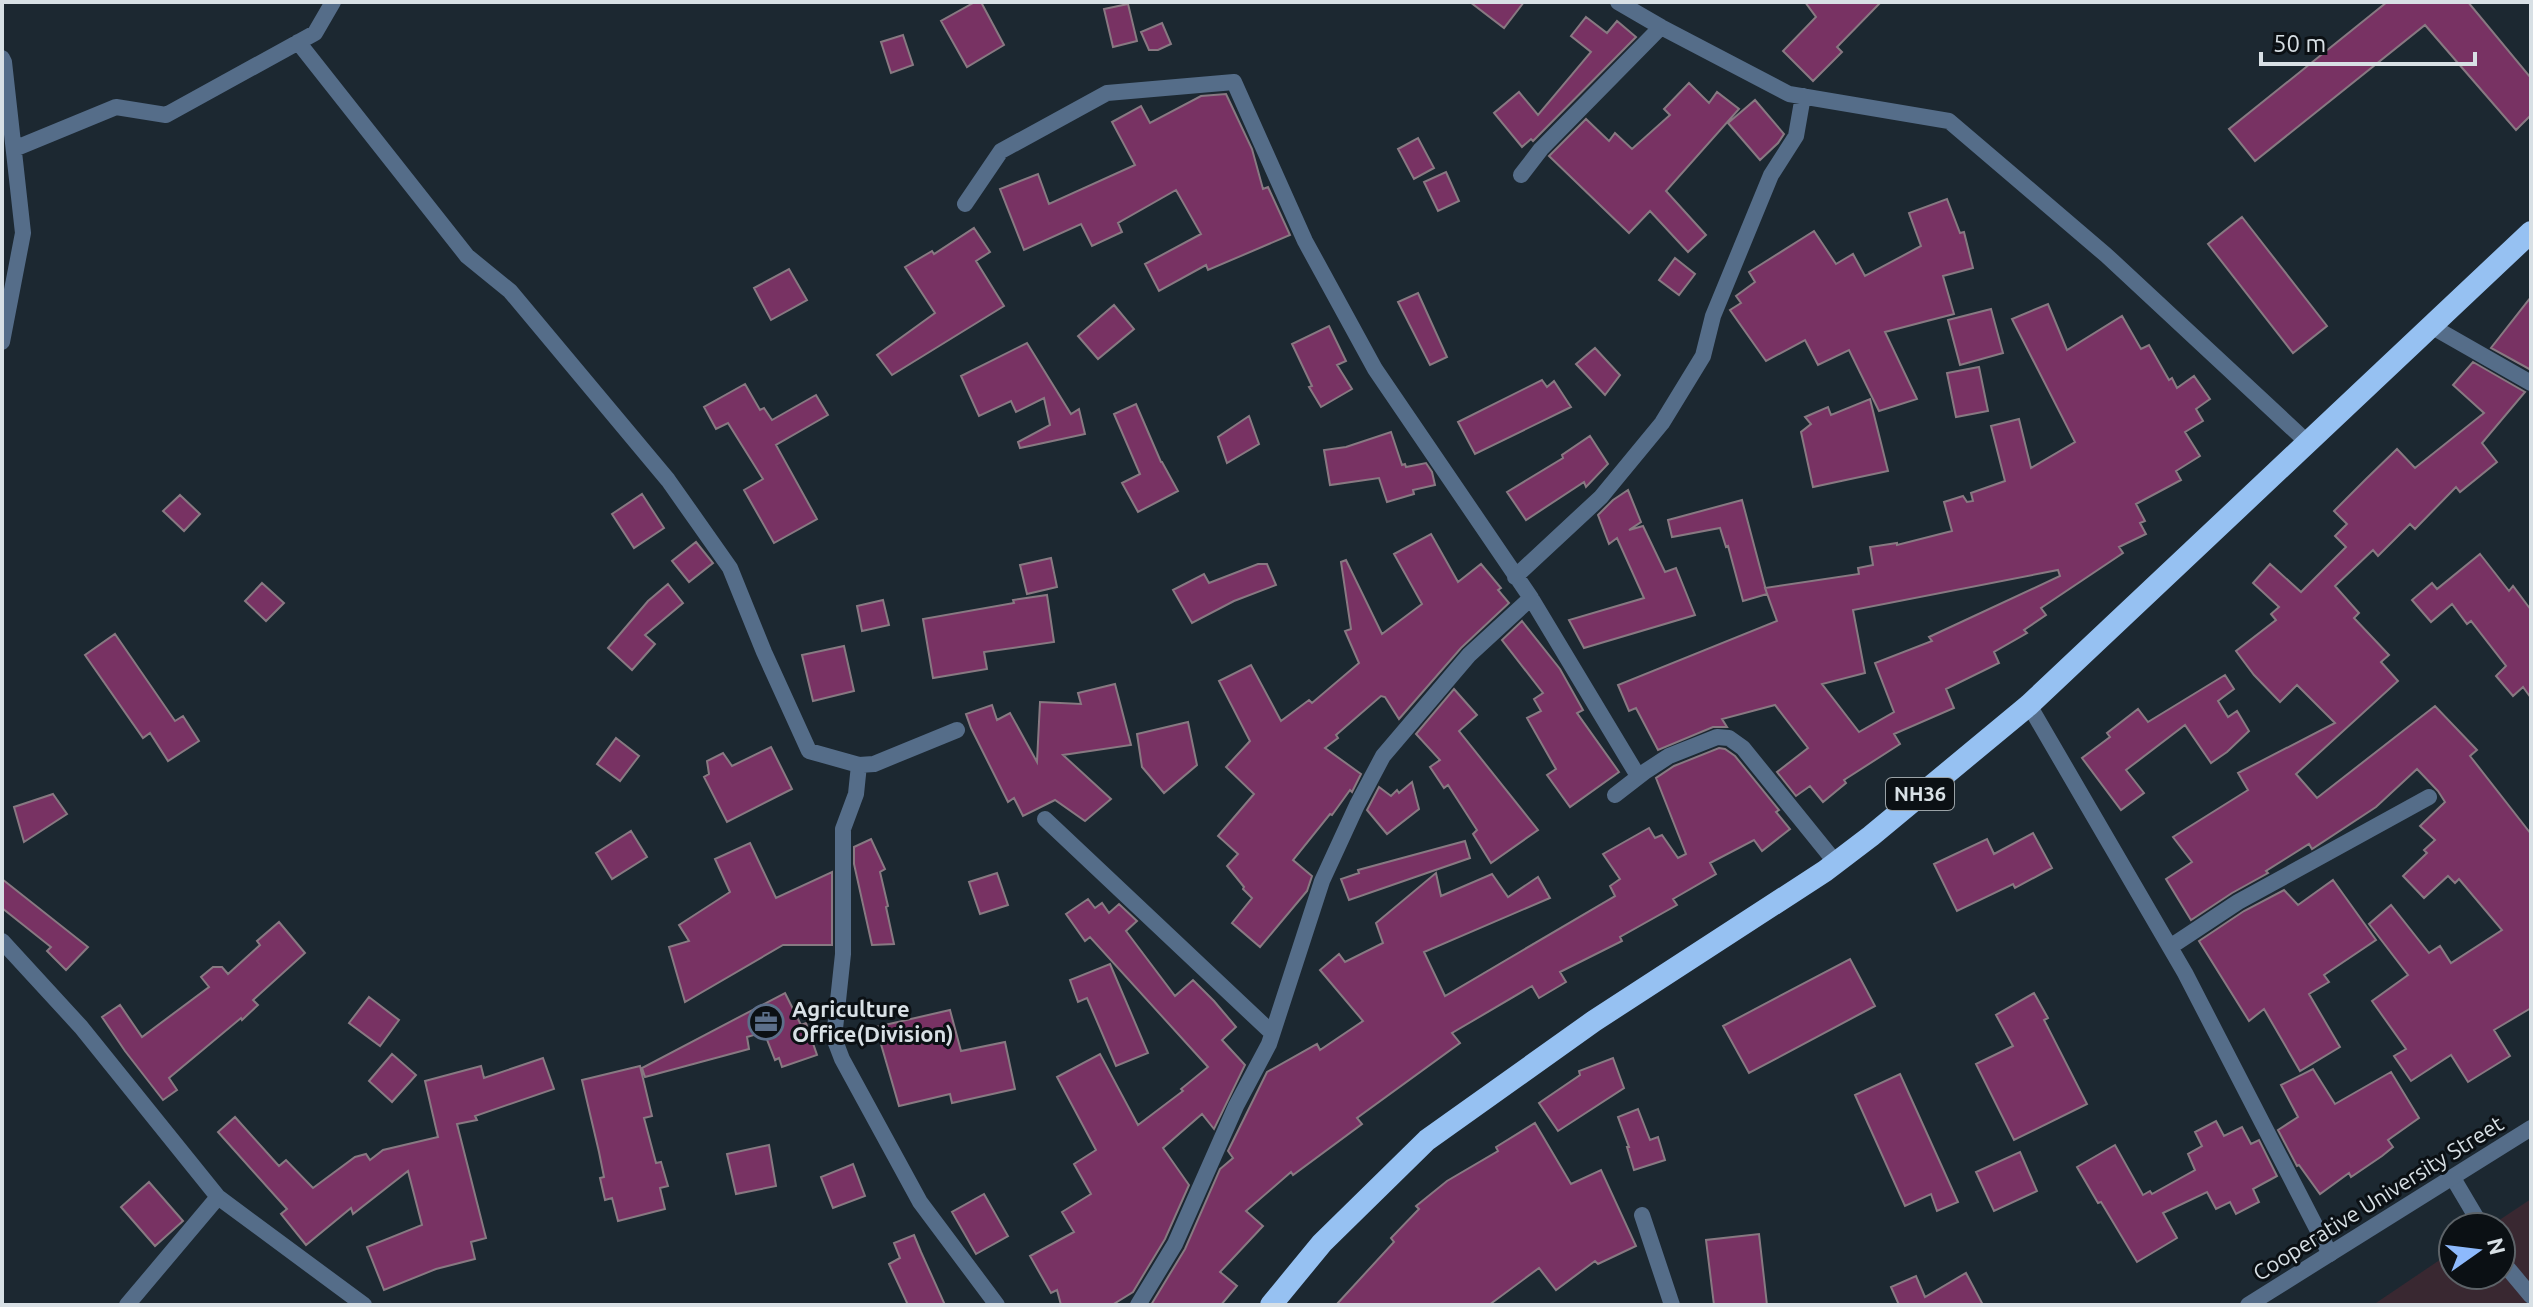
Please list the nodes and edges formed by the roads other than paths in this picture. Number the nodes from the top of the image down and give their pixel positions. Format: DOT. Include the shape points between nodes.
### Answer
graph roads {
  1 [pos="333,2"];
  2 [pos="1618,2"];
  3 [pos="1661,27"];
  4 [pos="298,42"];
  5 [pos="2,58"];
  6 [pos="1803,96"];
  7 [pos="14,149"];
  8 [pos="1521,175"];
  9 [pos="965,204"];
  10 [pos="2531,232"];
  11 [pos="2431,326"];
  12 [pos="2,342"];
  13 [pos="2531,383"];
  14 [pos="2306,441"];
  15 [pos="1515,577"];
  16 [pos="1531,598"];
  17 [pos="2029,705"];
  18 [pos="957,730"];
  19 [pos="859,765"];
  20 [pos="1638,776"];
  21 [pos="1615,795"];
  22 [pos="2429,797"];
  23 [pos="1045,819"];
  24 [pos="1836,863"];
  25 [pos="2,941"];
  26 [pos="2170,947"];
  27 [pos="1272,1033"];
  28 [pos="2531,1128"];
  29 [pos="2453,1178"];
  30 [pos="218,1197"];
  31 [pos="2473,1211"];
  32 [pos="1642,1215"];
  33 [pos="2330,1254"];
  34 [pos="2517,1279"];
  35 [pos="2531,1296"];
  36 [pos="127,1305"];
  37 [pos="364,1305"];
  38 [pos="997,1305"];
  39 [pos="1138,1305"];
  40 [pos="1271,1305"];
  41 [pos="1672,1305"];
  42 [pos="2248,1305"];
  1 -- 4 [label="street" via="315,33"];
  2 -- 3 [label="street"];
  3 -- 6 [label="street" via="1789,94"];
  3 -- 8 [label="street"];
  4 -- 7 [label="street" via="166,115 116,107"];
  4 -- 19 [label="street" via="467,256 510,291 668,480 730,568 809,751"];
  5 -- 7 [label="street"];
  6 -- 14 [label="street" via="1949,121 2106,255"];
  6 -- 15 [label="street" via="1796,136 1771,175 1713,316 1703,356 1662,423 1601,497"];
  7 -- 12 [label="street" via="23,233"];
  9 -- 15 [label="street" via="1001,151 1107,93 1234,82 1305,241 1375,369"];
  10 -- 11 [label="highway, NH36"];
  11 -- 13 [label="street"];
  11 -- 14 [label="highway, NH36"];
  14 -- 17 [label="highway, NH36"];
  15 -- 16 [label="street"];
  16 -- 20 [label="street"];
  16 -- 27 [label="street" via="1469,655 1383,756 1322,881"];
  17 -- 24 [label="highway, NH36"];
  17 -- 26 [label="street"];
  18 -- 19 [label="street" via="874,764"];
  19 -- 38 [label="street" via="856,794 843,829 843,954 834,1038 920,1202"];
  20 -- 21 [label="street"];
  20 -- 24 [label="street" via="1669,756 1717,737 1729,738 1743,748"];
  22 -- 26 [label="street" via="2251,895"];
  23 -- 27 [label="street"];
  24 -- 40 [label="highway, NH36" via="1594,1021 1427,1140 1322,1243"];
  25 -- 30 [label="street" via="81,1027"];
  26 -- 33 [label="street"];
  27 -- 39 [label="street" via="1175,1244"];
  28 -- 29 [label="street, Cooperative University Street"];
  29 -- 31 [label="street"];
  29 -- 33 [label="street, Cooperative University Street"];
  30 -- 36 [label="street"];
  30 -- 37 [label="street"];
  32 -- 41 [label="street"];
  33 -- 42 [label="street, Cooperative University Street"];
  34 -- 35 [label="street"];
}
